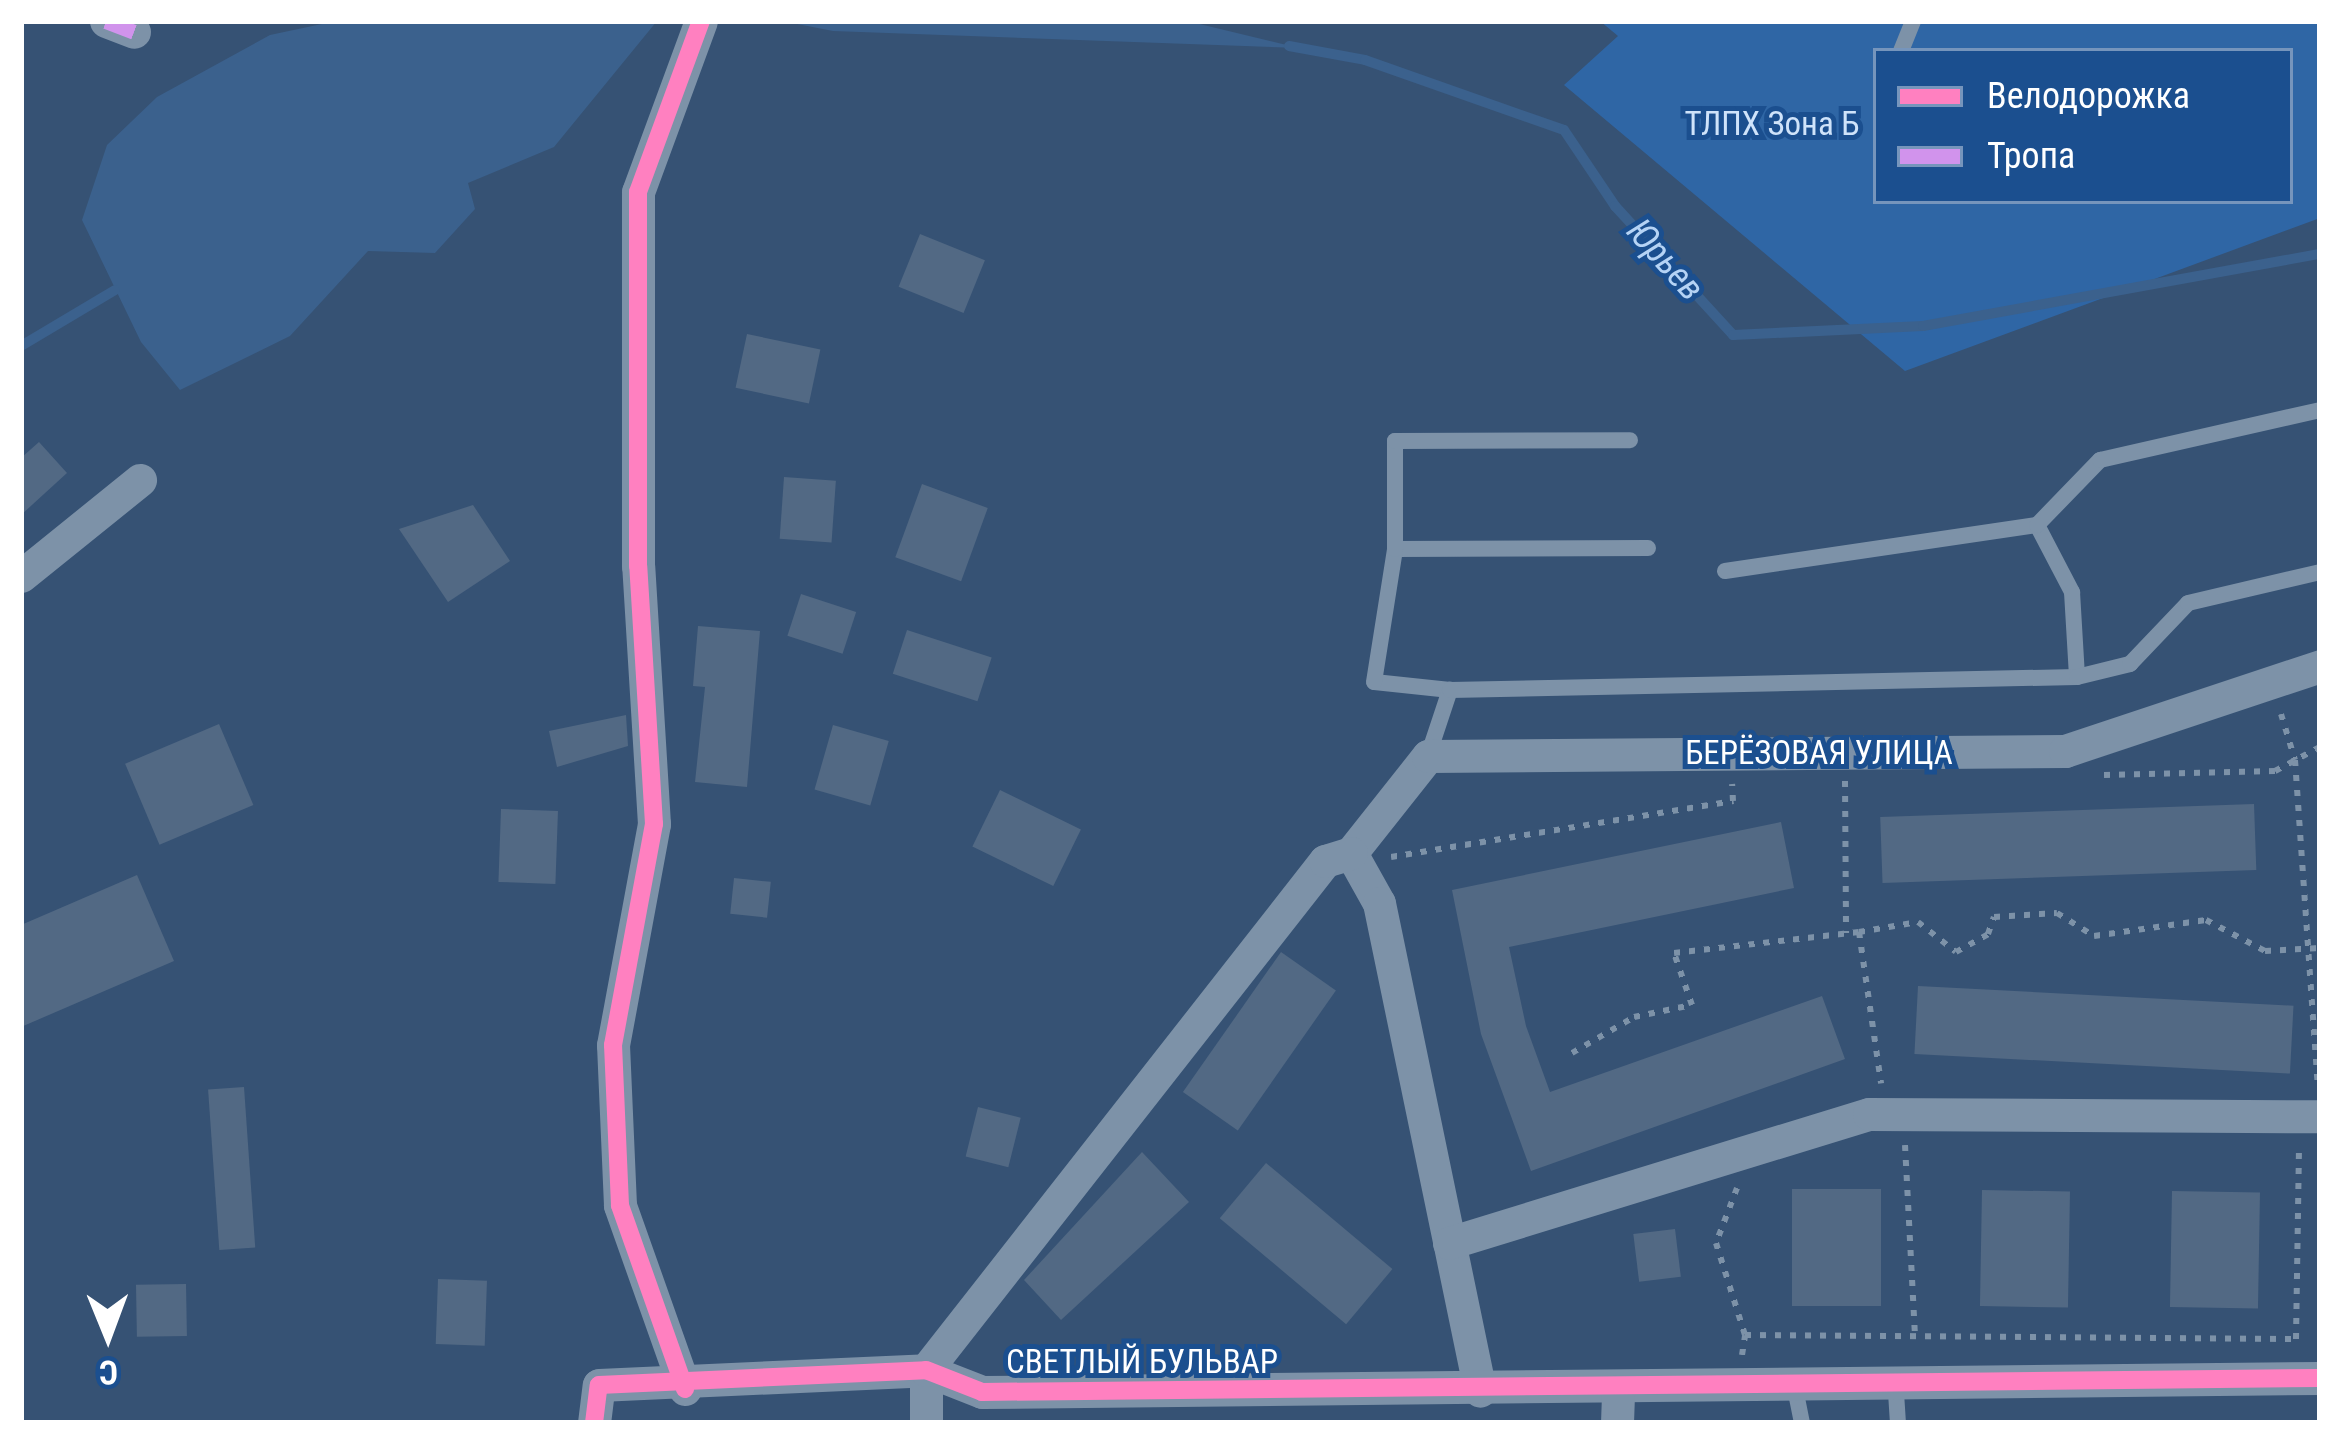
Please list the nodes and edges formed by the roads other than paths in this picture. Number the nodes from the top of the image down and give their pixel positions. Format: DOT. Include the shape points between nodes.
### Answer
graph roads {
  1 [pos="701,21"];
  2 [pos="2320,410"];
  3 [pos="1630,440"];
  4 [pos="140,480"];
  5 [pos="2037,525"];
  6 [pos="1648,548"];
  7 [pos="1395,549"];
  8 [pos="1725,571"];
  9 [pos="2320,572"];
  10 [pos="21,576"];
  11 [pos="2320,666"];
  12 [pos="2077,677"];
  13 [pos="1450,690"];
  14 [pos="1428,756"];
  15 [pos="1352,853"];
  16 [pos="2320,1116"];
  17 [pos="1449,1243"];
  18 [pos="926,1370"];
  19 [pos="1792,1377"];
  20 [pos="1895,1377"];
  21 [pos="2320,1378"];
  22 [pos="685,1389"];
  23 [pos="1480,1391"];
  24 [pos="982,1407"];
  25 [pos="1618,1407"];
  26 [pos="594,1423"];
  27 [pos="926,1423"];
  28 [pos="1802,1423"];
  29 [pos="1898,1423"];
  1 -- 22 [label="street" via="638,192 638,566 654,824 613,1045 620,1205"];
  2 -- 5 [label="lane" via="2100,460"];
  3 -- 7 [label="lane" via="1395,440"];
  4 -- 10 [label="street"];
  5 -- 8 [label="lane"];
  5 -- 12 [label="lane" via="2072,592"];
  6 -- 7 [label="lane"];
  7 -- 13 [label="lane" via="1374,682"];
  9 -- 12 [label="lane" via="2188,603 2130,664"];
  11 -- 14 [label="street, БЕРЁЗОВАЯ УЛИЦА" via="2065,751"];
  12 -- 13 [label="lane"];
  13 -- 14 [label="lane"];
  14 -- 15 [label="street"];
  15 -- 17 [label="street" via="1379,904"];
  15 -- 18 [label="street" via="1324,861"];
  16 -- 17 [label="street" via="1886,1115"];
  17 -- 23 [label="street"];
  18 -- 22 [label="street, СВЕТЛЫЙ БУЛЬВАР"];
  18 -- 24 [label="street, СВЕТЛЫЙ БУЛЬВАР"];
  18 -- 27 [label="street"];
  19 -- 20 [label="street, СВЕТЛЫЙ БУЛЬВАР"];
  19 -- 25 [label="street, СВЕТЛЫЙ БУЛЬВАР"];
  19 -- 28 [label="lane"];
  20 -- 21 [label="street, СВЕТЛЫЙ БУЛЬВАР"];
  20 -- 29 [label="lane"];
  22 -- 26 [label="street, СВЕТЛЫЙ БУЛЬВАР" via="599,1385"];
  23 -- 24 [label="street, СВЕТЛЫЙ БУЛЬВАР"];
  23 -- 25 [label="street, СВЕТЛЫЙ БУЛЬВАР"];
}
